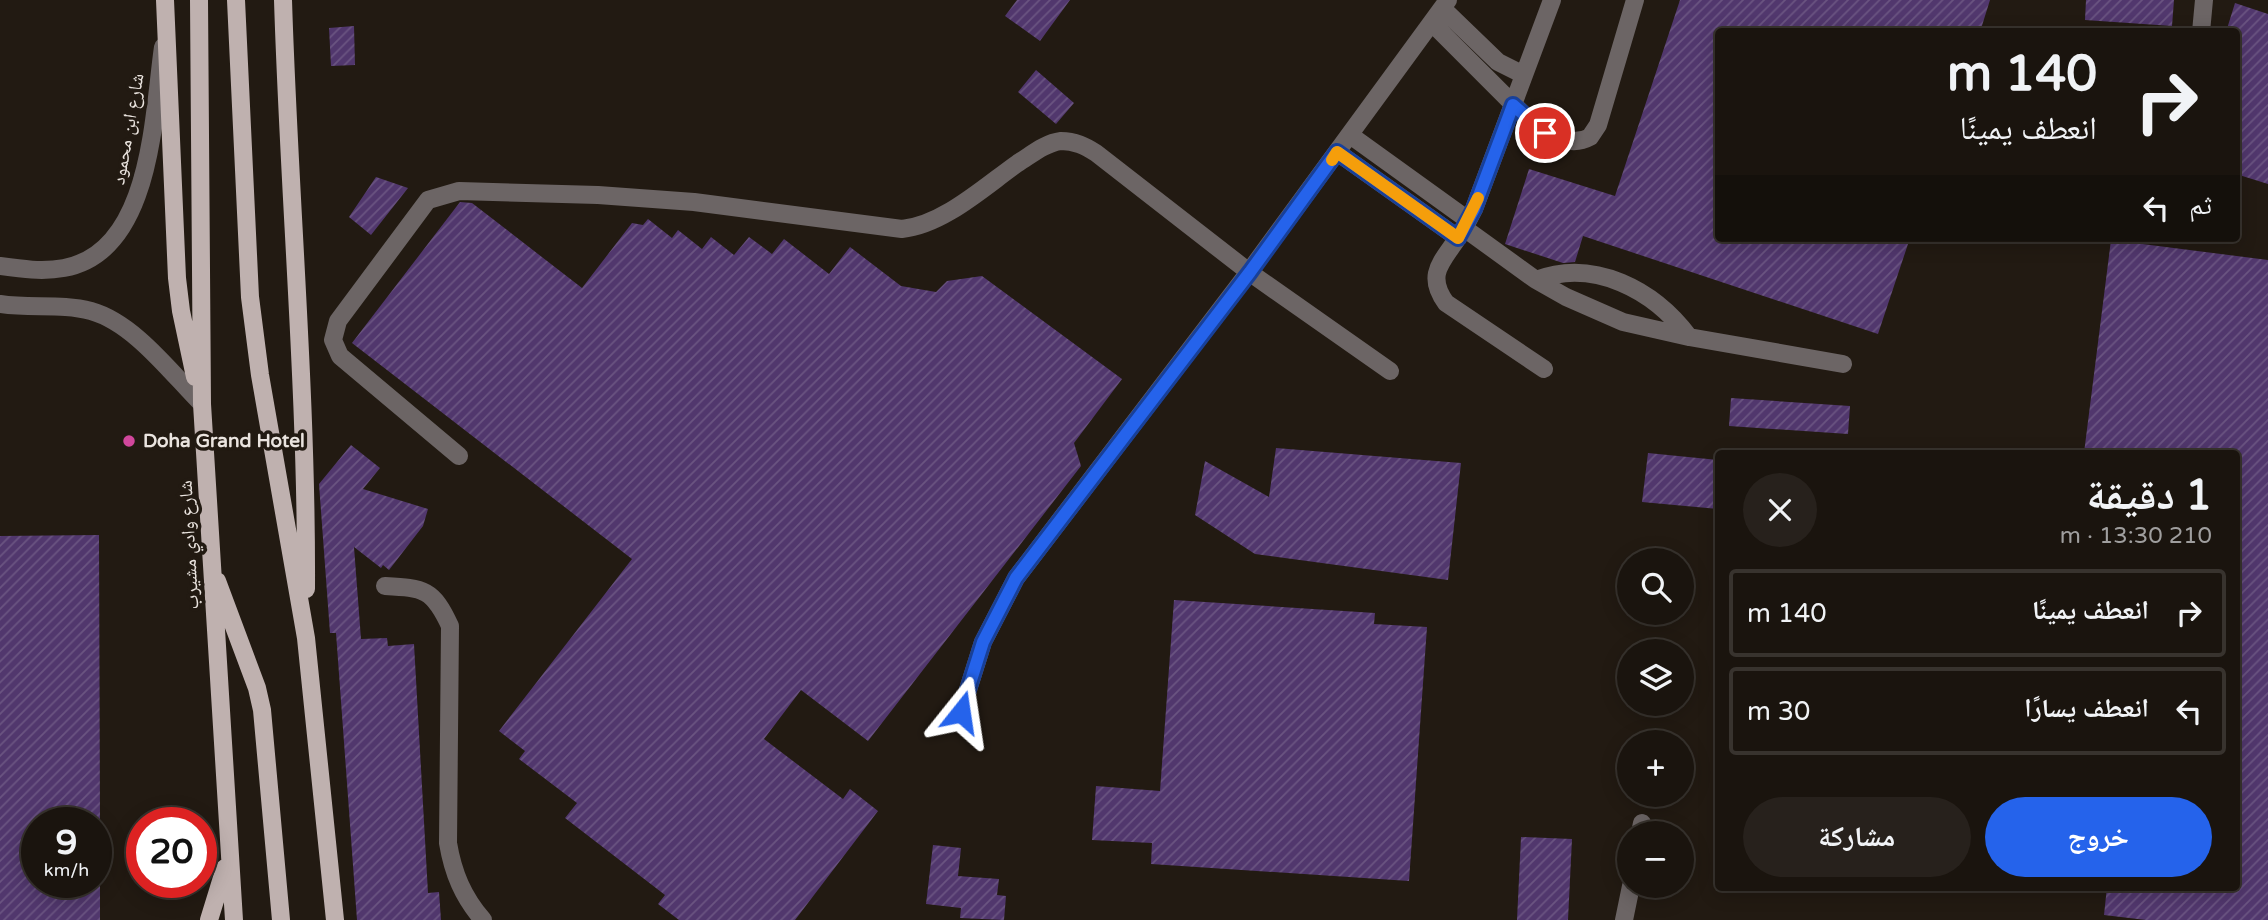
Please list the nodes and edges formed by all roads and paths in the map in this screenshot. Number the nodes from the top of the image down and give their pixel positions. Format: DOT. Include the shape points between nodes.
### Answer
graph roads {
  1 [pos="165,0"];
  2 [pos="199,0"];
  3 [pos="236,0"];
  4 [pos="283,0"];
  5 [pos="1552,0"];
  6 [pos="1635,0"];
  7 [pos="2204,0"];
  8 [pos="1441,10"];
  9 [pos="166,23"];
  10 [pos="2201,28"];
  11 [pos="1524,75"];
  12 [pos="1513,105"];
  13 [pos="1350,135"];
  14 [pos="1337,152"];
  15 [pos="1463,229"];
  16 [pos="0,266"];
  17 [pos="1250,272"];
  18 [pos="1536,279"];
  19 [pos="0,304"];
  20 [pos="1689,337"];
  21 [pos="1843,364"];
  22 [pos="1544,369"];
  23 [pos="1390,371"];
  24 [pos="202,404"];
  25 [pos="459,456"];
  26 [pos="211,565"];
  27 [pos="384,586"];
  28 [pos="306,638"];
  29 [pos="961,712"];
  30 [pos="229,858"];
  31 [pos="1628,898"];
  32 [pos="209,920"];
  33 [pos="234,920"];
  34 [pos="281,920"];
  35 [pos="335,920"];
  36 [pos="483,920"];
  37 [pos="1624,920"];
  1 -- 9 [label="main road"];
  2 -- 24 [label="main road, شارع وادي مشيرب"];
  3 -- 28 [label="main road" via="250,297"];
  4 -- 28 [label="main road" via="305,495"];
  5 -- 11 [label="street"];
  6 -- 12 [label="street" via="1598,125 1590,137 1576,142 1545,133"];
  7 -- 10 [label="street"];
  8 -- 11 [label="street" via="1499,62"];
  8 -- 12 [label="street"];
  8 -- 13 [label="street"];
  9 -- 16 [label="street, شارع ابن محمود" via="145,175 127,222 103,248 66,268"];
  9 -- 24 [label="main road" via="177,278"];
  11 -- 12 [label="street"];
  12 -- 15 [label="street"];
  13 -- 14 [label="street"];
  13 -- 15 [label="street"];
  14 -- 15 [label="street"];
  14 -- 17 [label="street"];
  15 -- 18 [label="street"];
  15 -- 22 [label="street" via="1437,268 1441,296 1454,310"];
  17 -- 23 [label="street"];
  17 -- 25 [label="street" via="1096,153 1072,142 1049,144 941,216 902,229 694,202 536,192 445,193 428,200 338,321 333,341 340,356"];
  17 -- 29 [label="street" via="1016,578 983,642"];
  18 -- 20 [label="street" via="1623,322"];
  18 -- 20 [label="street" via="1565,272 1602,275 1650,299"];
  19 -- 24 [label="street" via="68,307 114,321 133,334"];
  20 -- 21 [label="street"];
  24 -- 26 [label="main road, شارع وادي مشيرب"];
  26 -- 30 [label="main road, شارع وادي مشيرب"];
  26 -- 34 [label="main road" via="262,710"];
  27 -- 36 [label="street" via="415,588 439,602 450,626 448,843 461,888"];
  28 -- 35 [label="main road"];
  30 -- 32 [label="main road"];
  30 -- 33 [label="main road, شارع وادي مشيرب"];
  31 -- 37 [label="street"];
}
